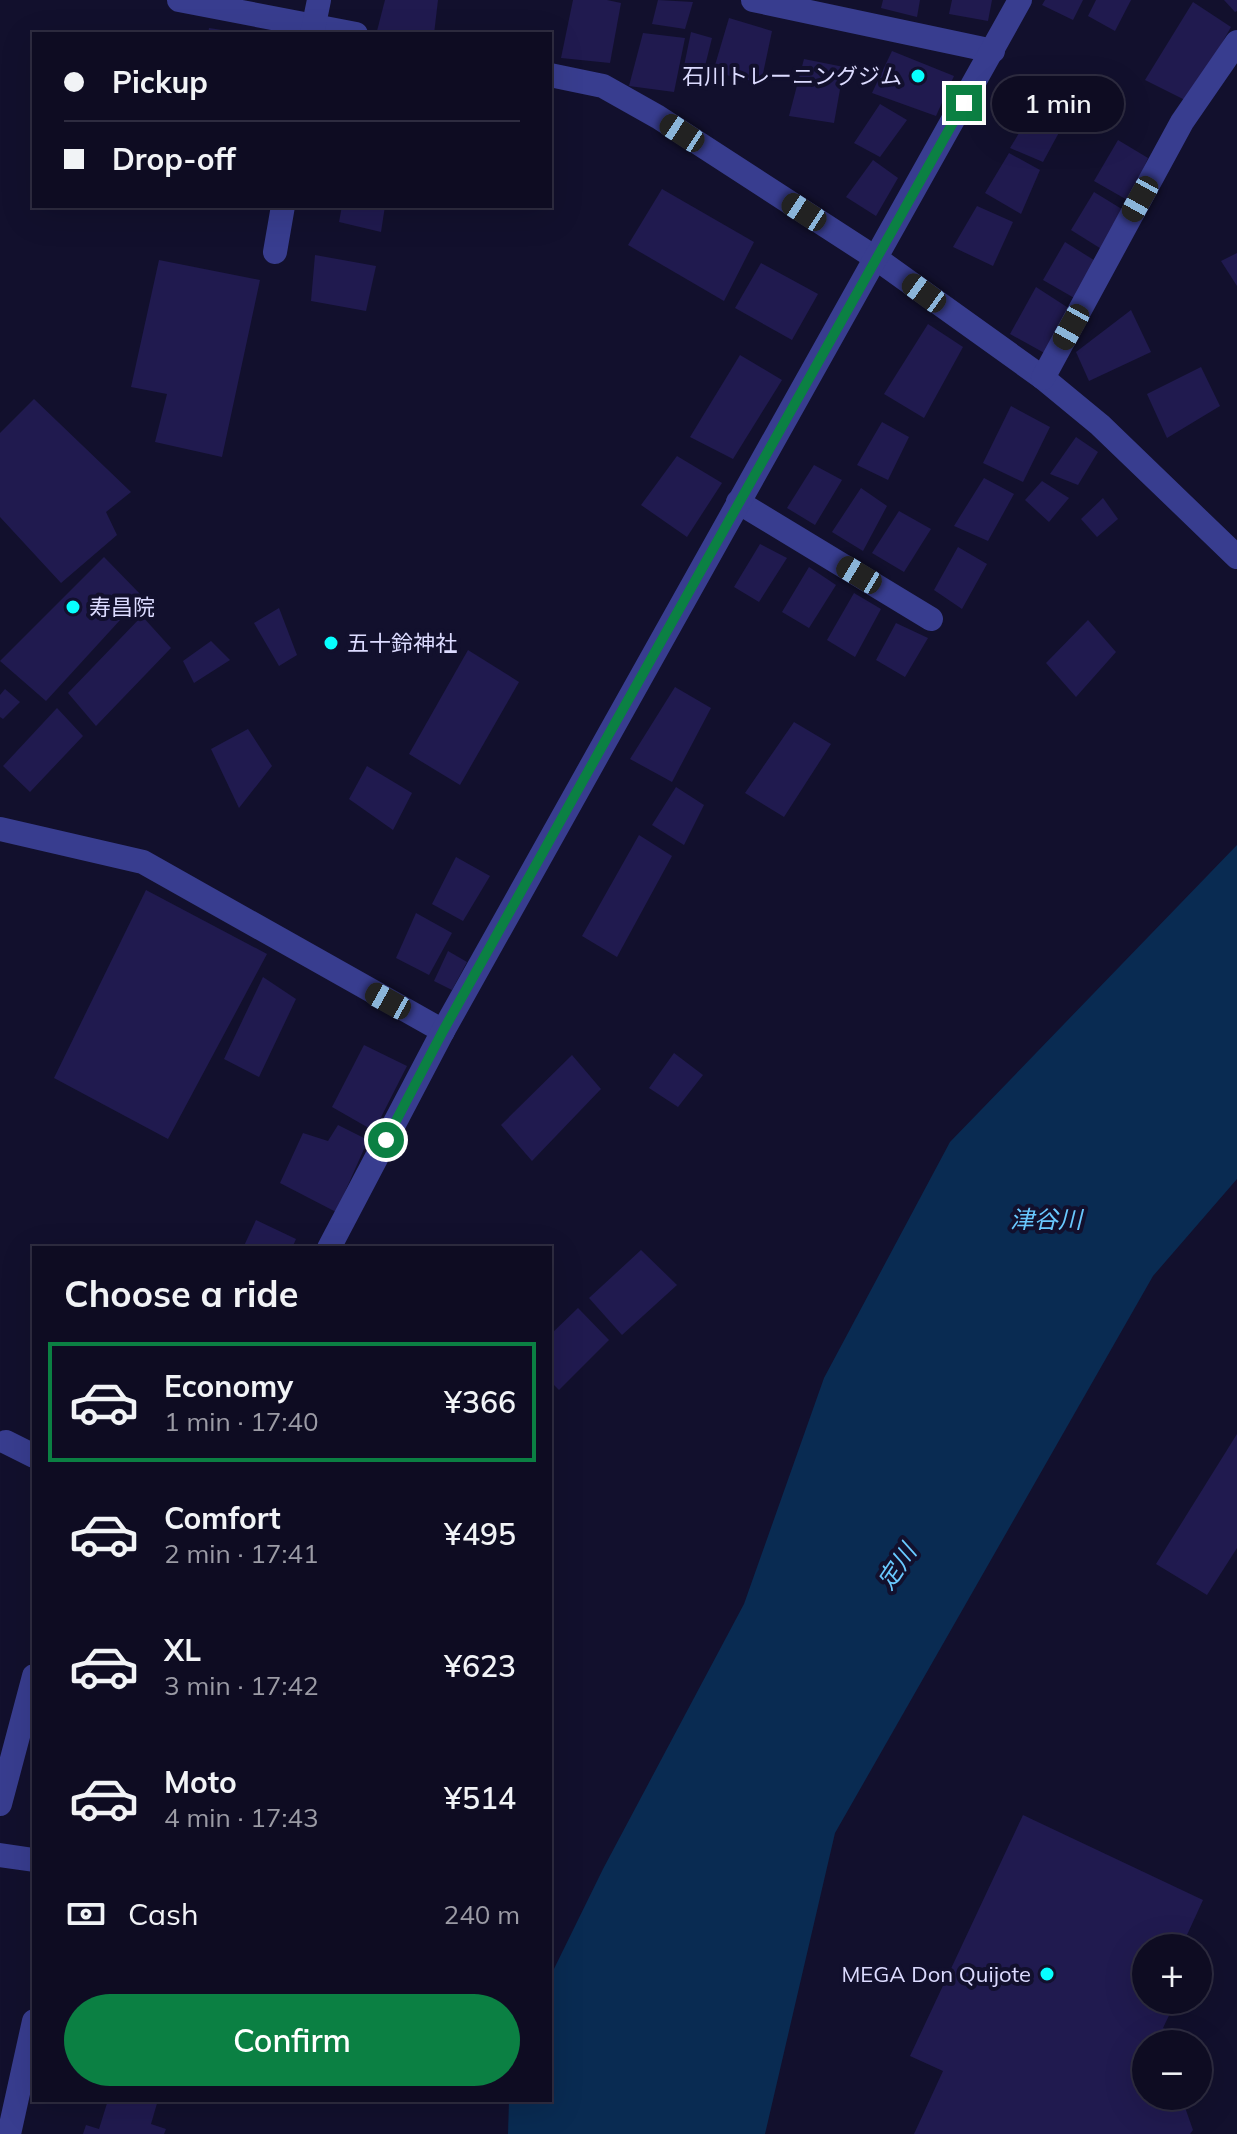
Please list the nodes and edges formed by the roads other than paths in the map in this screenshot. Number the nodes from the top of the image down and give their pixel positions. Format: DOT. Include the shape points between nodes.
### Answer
graph roads {
  1 [pos="179,0"];
  2 [pos="319,0"];
  3 [pos="753,0"];
  4 [pos="1020,0"];
  5 [pos="313,30"];
  6 [pos="334,32"];
  7 [pos="1237,42"];
  8 [pos="993,51"];
  9 [pos="552,75"];
  10 [pos="283,208"];
  11 [pos="275,252"];
  12 [pos="877,259"];
  13 [pos="1043,378"];
  14 [pos="738,502"];
  15 [pos="1237,557"];
  16 [pos="931,619"];
  17 [pos="0,829"];
  18 [pos="443,1031"];
  19 [pos="330,1246"];
  20 [pos="6,1442"];
  21 [pos="32,1455"];
  22 [pos="32,1684"];
  23 [pos="0,1804"];
  24 [pos="0,1855"];
  25 [pos="32,1860"];
  26 [pos="32,2030"];
  27 [pos="9,2134"];
  1 -- 5 [label="street"];
  2 -- 5 [label="street"];
  3 -- 8 [label="street"];
  4 -- 8 [label="street"];
  5 -- 6 [label="street"];
  7 -- 13 [label="street" via="1182,122"];
  8 -- 12 [label="street"];
  9 -- 12 [label="street" via="603,86 658,117"];
  10 -- 11 [label="street"];
  12 -- 13 [label="street"];
  12 -- 14 [label="street"];
  13 -- 15 [label="street" via="1100,425"];
  14 -- 16 [label="street"];
  14 -- 18 [label="street"];
  17 -- 18 [label="street" via="143,862"];
  18 -- 19 [label="street"];
  20 -- 21 [label="street"];
  22 -- 23 [label="street"];
  24 -- 25 [label="street"];
  26 -- 27 [label="street"];
}
